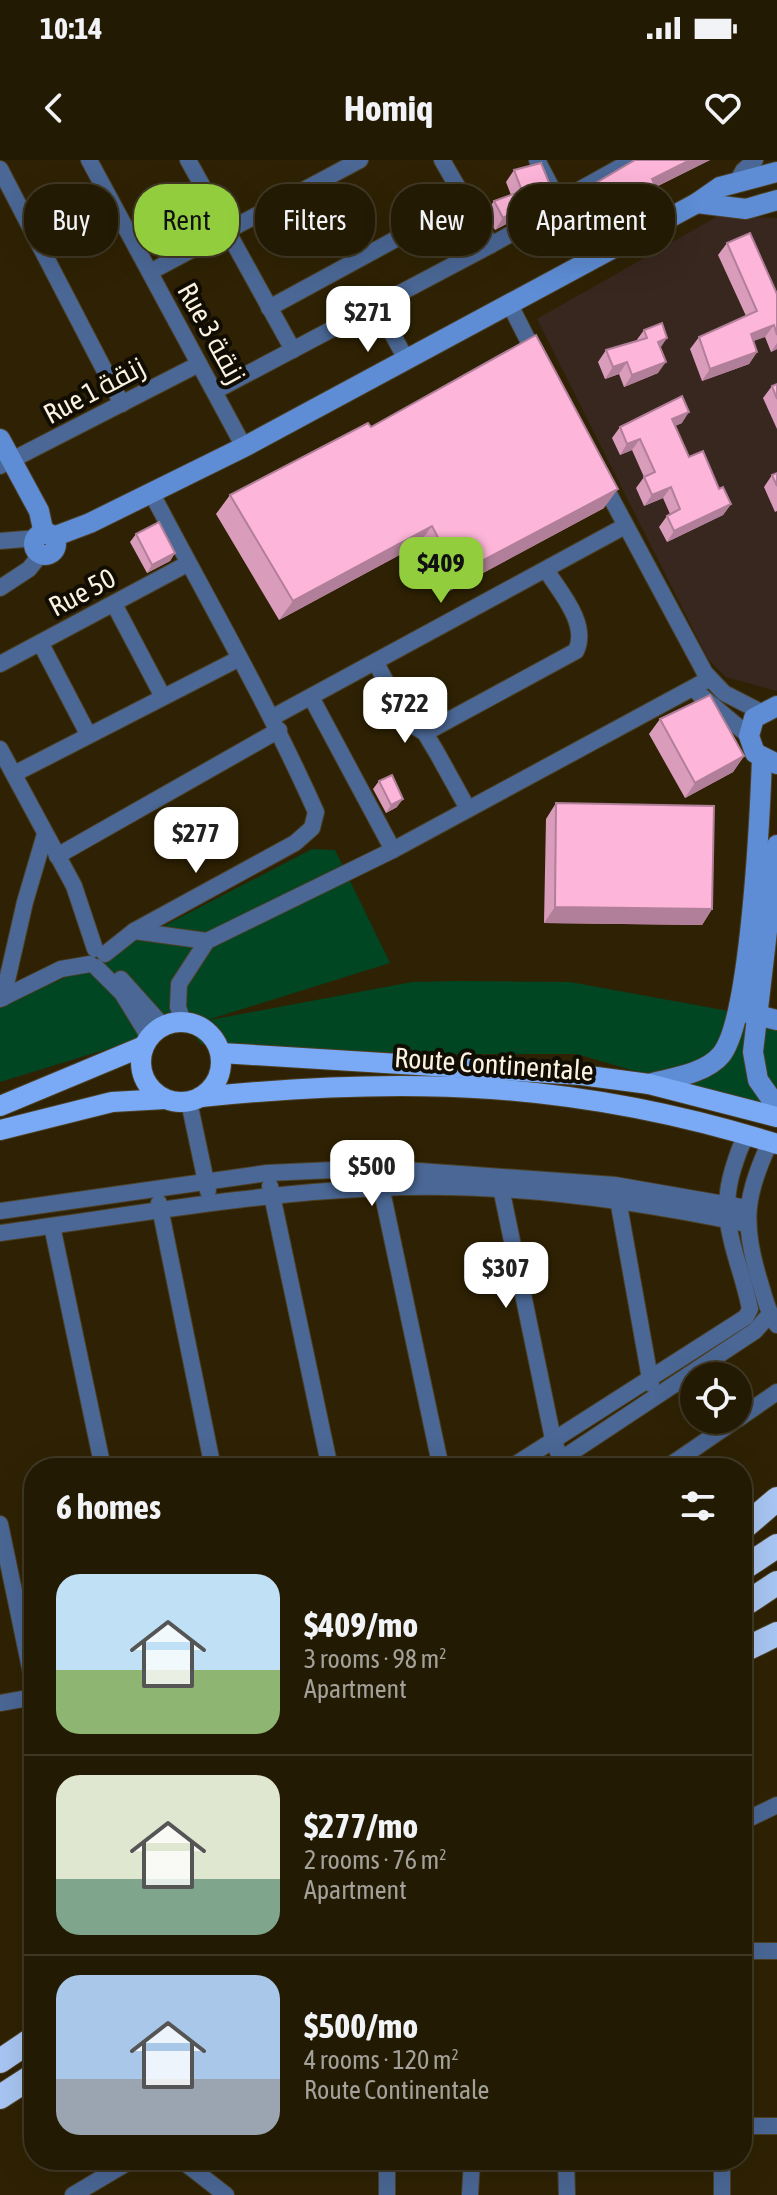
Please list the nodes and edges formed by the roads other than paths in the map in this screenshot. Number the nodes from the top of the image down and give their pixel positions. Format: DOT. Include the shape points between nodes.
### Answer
graph roads {
  1 [pos="89,160"];
  2 [pos="188,160"];
  3 [pos="360,160"];
  4 [pos="442,160"];
  5 [pos="537,160"];
  6 [pos="633,160"];
  7 [pos="755,160"];
  8 [pos="0,169"];
  9 [pos="777,172"];
  10 [pos="737,182"];
  11 [pos="201,184"];
  12 [pos="455,184"];
  13 [pos="550,184"];
  14 [pos="590,184"];
  15 [pos="777,200"];
  16 [pos="697,203"];
  17 [pos="239,226"];
  18 [pos="391,242"];
  19 [pos="239,254"];
  20 [pos="182,256"];
  21 [pos="470,256"];
  22 [pos="587,256"];
  23 [pos="590,261"];
  24 [pos="150,272"];
  25 [pos="509,303"];
  26 [pos="377,306"];
  27 [pos="269,308"];
  28 [pos="293,350"];
  29 [pos="406,359"];
  30 [pos="199,364"];
  31 [pos="549,380"];
  32 [pos="215,391"];
  33 [pos="122,404"];
  34 [pos="0,439"];
  35 [pos="244,447"];
  36 [pos="590,459"];
  37 [pos="6,463"];
  38 [pos="151,492"];
  39 [pos="625,526"];
  40 [pos="0,541"];
  41 [pos="44,541"];
  42 [pos="187,564"];
  43 [pos="546,570"];
  44 [pos="0,588"];
  45 [pos="114,604"];
  46 [pos="41,644"];
  47 [pos="238,659"];
  48 [pos="376,663"];
  49 [pos="0,664"];
  50 [pos="709,679"];
  51 [pos="691,689"];
  52 [pos="163,697"];
  53 [pos="311,697"];
  54 [pos="769,709"];
  55 [pos="276,723"];
  56 [pos="425,733"];
  57 [pos="88,734"];
  58 [pos="749,736"];
  59 [pos="0,749"];
  60 [pos="770,762"];
  61 [pos="14,774"];
  62 [pos="468,809"];
  63 [pos="45,834"];
  64 [pos="777,845"];
  65 [pos="393,850"];
  66 [pos="57,856"];
  67 [pos="134,931"];
  68 [pos="207,941"];
  69 [pos="98,960"];
  70 [pos="2,999"];
  71 [pos="737,1010"];
  72 [pos="768,1017"];
  73 [pos="183,1022"];
  74 [pos="152,1036"];
  75 [pos="221,1053"];
  76 [pos="649,1084"];
  77 [pos="165,1099"];
  78 [pos="195,1100"];
  79 [pos="0,1106"];
  80 [pos="777,1107"];
  81 [pos="777,1117"];
  82 [pos="0,1130"];
  83 [pos="748,1135"];
  84 [pos="774,1143"];
  85 [pos="377,1168"];
  86 [pos="267,1173"];
  87 [pos="206,1182"];
  88 [pos="500,1182"];
  89 [pos="615,1185"];
  90 [pos="381,1187"];
  91 [pos="156,1189"];
  92 [pos="272,1196"];
  93 [pos="618,1202"];
  94 [pos="210,1204"];
  95 [pos="0,1211"];
  96 [pos="160,1211"];
  97 [pos="727,1212"];
  98 [pos="746,1216"];
  99 [pos="52,1226"];
  100 [pos="0,1233"];
  101 [pos="750,1309"];
  102 [pos="773,1320"];
  103 [pos="649,1376"];
  104 [pos="777,1392"];
  105 [pos="655,1395"];
  106 [pos="752,1409"];
  107 [pos="715,1434"];
  108 [pos="553,1439"];
  109 [pos="101,1458"];
  110 [pos="211,1458"];
  111 [pos="328,1458"];
  112 [pos="439,1458"];
  113 [pos="525,1458"];
  114 [pos="554,1458"];
  115 [pos="563,1458"];
  116 [pos="680,1458"];
  117 [pos="777,1499"];
  118 [pos="752,1520"];
  119 [pos="0,1524"];
  120 [pos="777,1546"];
  121 [pos="752,1562"];
  122 [pos="777,1583"];
  123 [pos="752,1599"];
  124 [pos="777,1634"];
  125 [pos="24,1639"];
  126 [pos="752,1646"];
  127 [pos="24,1699"];
  128 [pos="0,1703"];
  129 [pos="777,1805"];
  130 [pos="752,1817"];
  131 [pos="752,1951"];
  132 [pos="777,1951"];
  133 [pos="24,2045"];
  134 [pos="0,2061"];
  135 [pos="24,2081"];
  136 [pos="0,2097"];
  137 [pos="752,2126"];
  138 [pos="777,2126"];
  139 [pos="115,2170"];
  140 [pos="194,2170"];
  141 [pos="387,2170"];
  142 [pos="471,2170"];
  143 [pos="566,2170"];
  144 [pos="722,2170"];
  145 [pos="73,2195"];
  146 [pos="226,2195"];
  147 [pos="387,2195"];
  148 [pos="470,2195"];
  149 [pos="567,2195"];
  150 [pos="722,2195"];
  1 -- 24 [label="street, Rue 3 زنقة"];
  2 -- 11 [label="street"];
  3 -- 17 [label="street"];
  4 -- 12 [label="street"];
  5 -- 13 [label="street"];
  6 -- 14 [label="street"];
  7 -- 10 [label="street"];
  8 -- 33 [label="street"];
  9 -- 10 [label="street"];
  10 -- 16 [label="street" via="711,191"];
  15 -- 16 [label="street" via="746,209"];
  16 -- 23 [label="street"];
  18 -- 27 [label="street"];
  19 -- 27 [label="street"];
  20 -- 24 [label="street"];
  21 -- 26 [label="street"];
  22 -- 23 [label="street"];
  23 -- 25 [label="street"];
  24 -- 30 [label="street, Rue 3 زنقة"];
  25 -- 29 [label="street"];
  25 -- 31 [label="street"];
  26 -- 28 [label="street"];
  26 -- 29 [label="street"];
  27 -- 28 [label="street"];
  28 -- 32 [label="street"];
  29 -- 35 [label="street"];
  30 -- 32 [label="street, Rue 3 زنقة"];
  30 -- 33 [label="street, Rue 1 زنقة"];
  32 -- 35 [label="street, Rue 3 زنقة"];
  33 -- 37 [label="street, Rue 1 زنقة"];
  34 -- 37 [label="street"];
  35 -- 38 [label="street"];
  36 -- 39 [label="street"];
  37 -- 41 [label="street" via="39,511"];
  38 -- 41 [label="street"];
  38 -- 42 [label="street"];
  39 -- 43 [label="street"];
  39 -- 50 [label="street"];
  40 -- 41 [label="street"];
  41 -- 44 [label="street" via="29,569"];
  42 -- 45 [label="street, Rue 50"];
  42 -- 47 [label="street"];
  43 -- 48 [label="street"];
  43 -- 56 [label="street" via="575,617 580,637 576,651"];
  45 -- 46 [label="street, Rue 50"];
  45 -- 52 [label="street"];
  46 -- 49 [label="street, Rue 50"];
  46 -- 57 [label="street"];
  47 -- 52 [label="street"];
  47 -- 55 [label="street"];
  48 -- 53 [label="street"];
  48 -- 56 [label="street" via="411,724"];
  50 -- 51 [label="street"];
  50 -- 54 [label="street" via="724,693"];
  51 -- 58 [label="street"];
  51 -- 62 [label="street"];
  52 -- 57 [label="street"];
  53 -- 55 [label="street"];
  53 -- 65 [label="street"];
  54 -- 58 [label="street" via="754,718"];
  55 -- 66 [label="street"];
  55 -- 67 [label="street" via="316,812 312,828 267,861"];
  56 -- 62 [label="street"];
  57 -- 61 [label="street"];
  58 -- 60 [label="street" via="751,745"];
  59 -- 61 [label="street"];
  60 -- 71 [label="street"];
  61 -- 63 [label="street"];
  62 -- 65 [label="street"];
  63 -- 66 [label="street"];
  63 -- 70 [label="street"];
  64 -- 72 [label="street"];
  65 -- 68 [label="street"];
  66 -- 69 [label="street" via="80,900"];
  67 -- 68 [label="street"];
  67 -- 69 [label="street"];
  68 -- 73 [label="street" via="179,984"];
  69 -- 70 [label="street" via="61,969"];
  69 -- 74 [label="street" via="130,987"];
  71 -- 72 [label="street"];
  71 -- 76 [label="street" via="720,1056 695,1071"];
  72 -- 80 [label="street" via="754,1070"];
  73 -- 74 [label="main road"];
  73 -- 75 [label="main road" via="210,1034"];
  74 -- 77 [label="main road" via="141,1071"];
  74 -- 79 [label="main road"];
  75 -- 76 [label="main road, Route Continentale" via="466,1066"];
  75 -- 78 [label="main road" via="218,1078"];
  76 -- 81 [label="main road, Route Continentale"];
  77 -- 78 [label="main road"];
  77 -- 82 [label="main road" via="112,1102"];
  78 -- 83 [label="main road, Route Continentale" via="425,1084 625,1103"];
  78 -- 87 [label="street"];
  83 -- 84 [label="main road, Route Continentale"];
  83 -- 97 [label="street" via="737,1156"];
  84 -- 98 [label="street" via="752,1185"];
  85 -- 86 [label="street"];
  85 -- 88 [label="street"];
  85 -- 90 [label="street"];
  86 -- 87 [label="street"];
  86 -- 92 [label="street"];
  87 -- 91 [label="street"];
  87 -- 94 [label="street"];
  88 -- 89 [label="street"];
  88 -- 90 [label="street"];
  88 -- 93 [label="street"];
  88 -- 108 [label="street"];
  89 -- 93 [label="street"];
  89 -- 97 [label="street"];
  90 -- 92 [label="street"];
  90 -- 112 [label="street"];
  91 -- 95 [label="street"];
  91 -- 96 [label="street"];
  92 -- 94 [label="street"];
  92 -- 111 [label="street"];
  93 -- 97 [label="street"];
  93 -- 103 [label="street"];
  94 -- 96 [label="street"];
  96 -- 99 [label="street"];
  96 -- 110 [label="street"];
  97 -- 98 [label="street"];
  97 -- 101 [label="street"];
  98 -- 102 [label="street" via="749,1251"];
  99 -- 100 [label="street"];
  99 -- 109 [label="street"];
  101 -- 102 [label="street"];
  101 -- 103 [label="street" via="746,1317"];
  102 -- 105 [label="street"];
  103 -- 105 [label="street"];
  103 -- 108 [label="street"];
  104 -- 106 [label="street"];
  105 -- 115 [label="street"];
  107 -- 116 [label="street"];
  108 -- 113 [label="street"];
  108 -- 114 [label="street"];
  117 -- 118 [label="highway"];
  119 -- 125 [label="street"];
  120 -- 121 [label="highway"];
  122 -- 123 [label="highway"];
  124 -- 126 [label="highway"];
  127 -- 128 [label="street"];
  129 -- 130 [label="street"];
  131 -- 132 [label="street"];
  133 -- 134 [label="highway"];
  135 -- 136 [label="highway"];
  137 -- 138 [label="street"];
  139 -- 145 [label="street"];
  140 -- 146 [label="street"];
  141 -- 147 [label="street"];
  142 -- 148 [label="street"];
  143 -- 149 [label="street"];
  144 -- 150 [label="street"];
}
